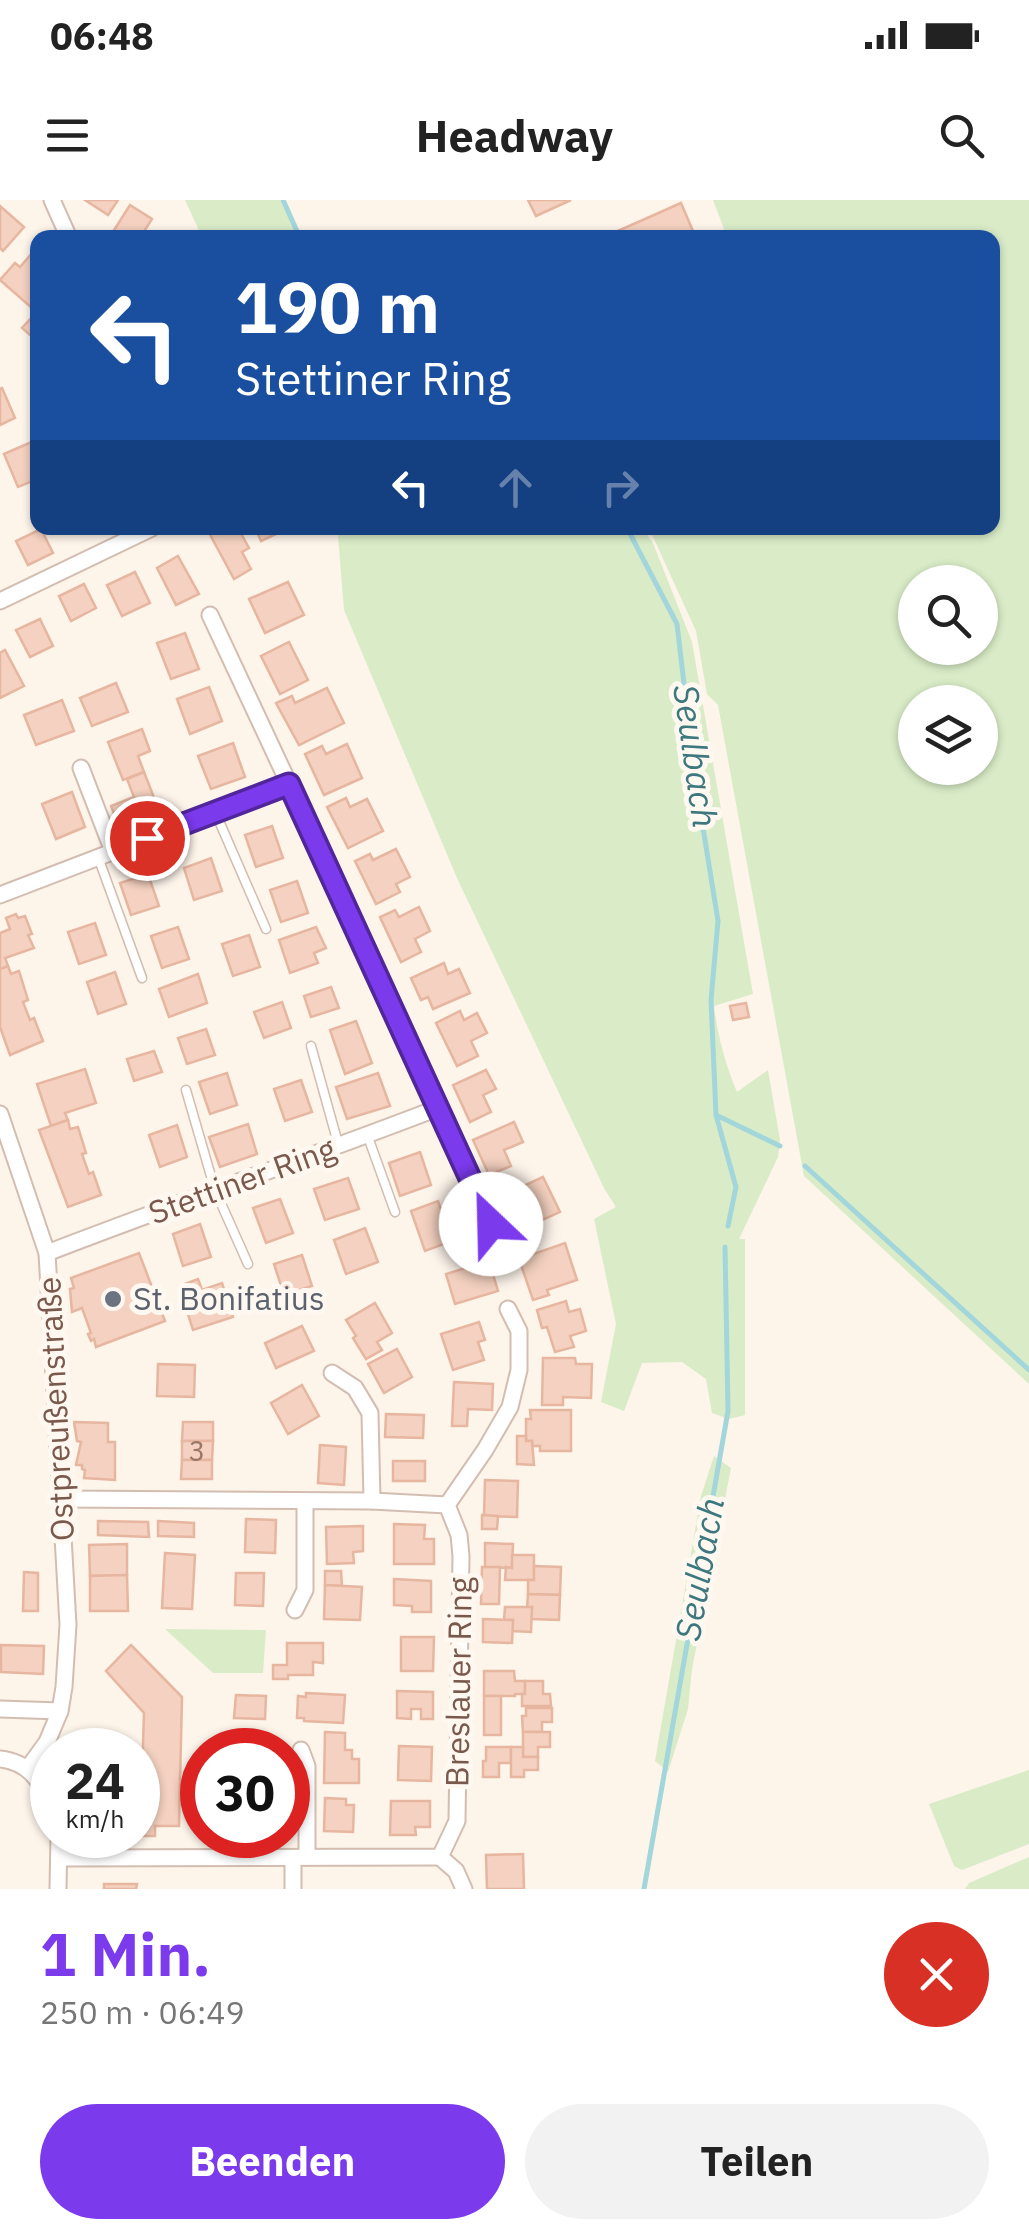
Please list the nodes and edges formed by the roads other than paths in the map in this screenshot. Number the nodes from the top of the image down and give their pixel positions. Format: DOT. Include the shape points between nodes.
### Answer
graph roads {
  1 [pos="52,200"];
  2 [pos="65,230"];
  3 [pos="137,535"];
  4 [pos="0,601"];
  5 [pos="210,615"];
  6 [pos="81,768"];
  7 [pos="289,784"];
  8 [pos="216,812"];
  9 [pos="105,854"];
  10 [pos="0,895"];
  11 [pos="266,929"];
  12 [pos="142,978"];
  13 [pos="310,1046"];
  14 [pos="186,1090"];
  15 [pos="438,1108"];
  16 [pos="0,1114"];
  17 [pos="368,1136"];
  18 [pos="338,1147"];
  19 [pos="215,1190"];
  20 [pos="395,1212"];
  21 [pos="491,1224"];
  22 [pos="47,1254"];
  23 [pos="248,1264"];
  24 [pos="508,1309"];
  25 [pos="332,1372"];
  26 [pos="60,1499"];
  27 [pos="372,1500"];
  28 [pos="304,1501"];
  29 [pos="447,1505"];
  30 [pos="296,1610"];
  31 [pos="0,1709"];
  32 [pos="60,1711"];
  33 [pos="0,1759"];
  34 [pos="28,1768"];
  35 [pos="310,1857"];
  36 [pos="440,1857"];
  37 [pos="60,1858"];
  38 [pos="300,1858"];
  39 [pos="58,1889"];
  40 [pos="293,1889"];
  41 [pos="464,1889"];
  1 -- 2 [label="street"];
  3 -- 4 [label="street"];
  5 -- 7 [label="street"];
  6 -- 9 [label="street"];
  7 -- 8 [label="street"];
  7 -- 15 [label="street"];
  8 -- 9 [label="street"];
  8 -- 11 [label="lane"];
  9 -- 10 [label="street"];
  9 -- 12 [label="lane"];
  13 -- 18 [label="lane"];
  14 -- 19 [label="lane"];
  15 -- 17 [label="street, Stettiner Ring"];
  15 -- 21 [label="street"];
  16 -- 22 [label="street, Ostpreußenstraße"];
  17 -- 18 [label="street, Stettiner Ring"];
  17 -- 20 [label="lane"];
  18 -- 19 [label="street, Stettiner Ring"];
  19 -- 22 [label="street, Stettiner Ring"];
  19 -- 23 [label="lane"];
  22 -- 26 [label="street, Ostpreußenstraße"];
  24 -- 29 [label="street" via="520,1331 520,1370 510,1408"];
  25 -- 27 [label="street" via="355,1388 370,1414"];
  26 -- 28 [label="street"];
  26 -- 32 [label="street, Ostpreußenstraße" via="68,1625"];
  27 -- 28 [label="street"];
  27 -- 29 [label="street"];
  28 -- 30 [label="street" via="305,1590"];
  29 -- 36 [label="street, Breslauer Ring" via="461,1556 457,1820"];
  31 -- 32 [label="street"];
  32 -- 34 [label="street, Ostpreußenstraße"];
  33 -- 34 [label="street"];
  35 -- 36 [label="street"];
  36 -- 41 [label="street"];
  37 -- 39 [label="street"];
  38 -- 40 [label="street"];
}
